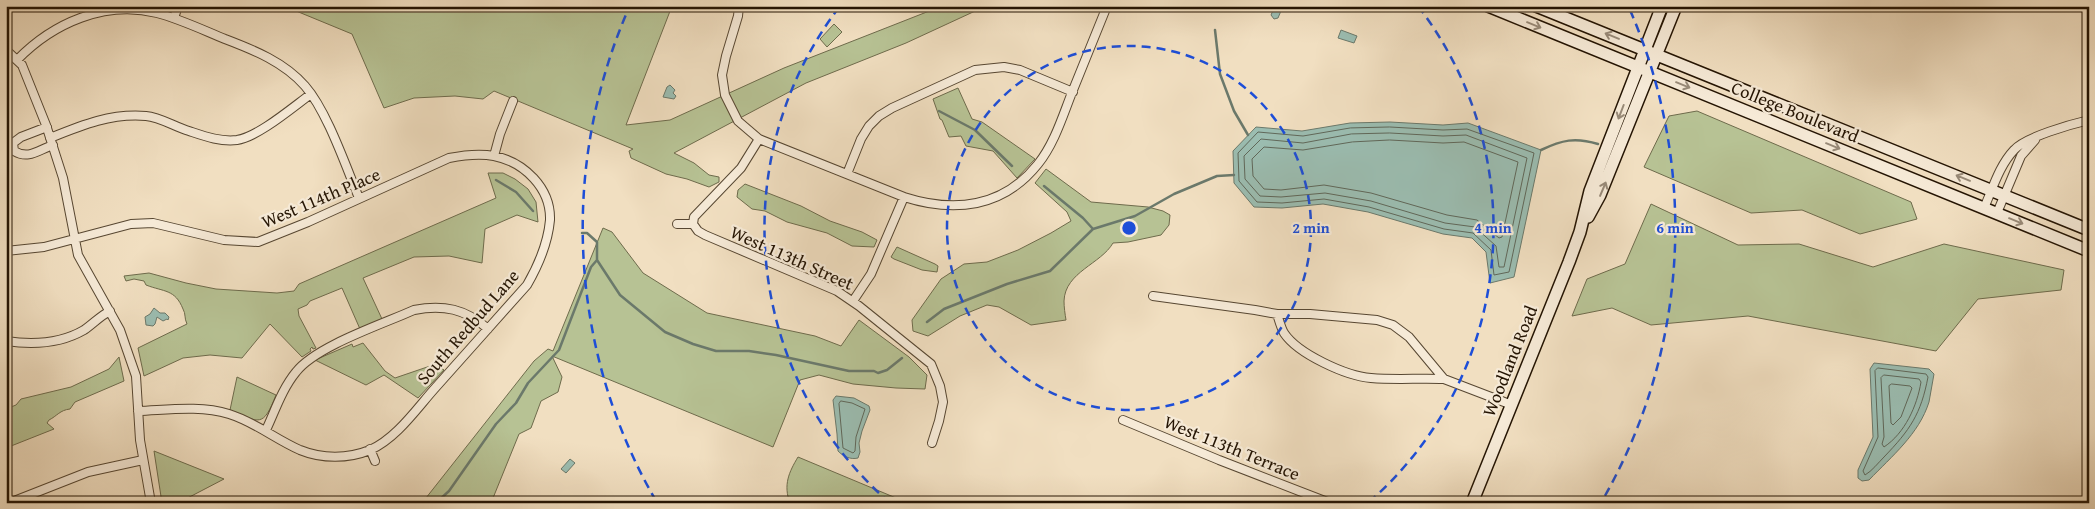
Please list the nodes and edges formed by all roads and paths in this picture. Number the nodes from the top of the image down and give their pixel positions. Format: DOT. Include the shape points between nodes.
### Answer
graph roads {
  1 [pos="178,6"];
  2 [pos="739,6"];
  3 [pos="1107,6"];
  4 [pos="1488,6"];
  5 [pos="1536,6"];
  6 [pos="1662,6"];
  7 [pos="1676,6"];
  8 [pos="99,9"];
  9 [pos="174,18"];
  10 [pos="6,50"];
  11 [pos="1644,50"];
  12 [pos="1657,55"];
  13 [pos="17,60"];
  14 [pos="1638,66"];
  15 [pos="1650,71"];
  16 [pos="1072,92"];
  17 [pos="310,94"];
  18 [pos="513,101"];
  19 [pos="2089,120"];
  20 [pos="47,127"];
  21 [pos="2038,137"];
  22 [pos="759,139"];
  23 [pos="52,142"];
  24 [pos="494,156"];
  25 [pos="847,174"];
  26 [pos="1992,190"];
  27 [pos="2004,195"];
  28 [pos="904,197"];
  29 [pos="359,198"];
  30 [pos="1984,208"];
  31 [pos="1997,213"];
  32 [pos="677,224"];
  33 [pos="693,224"];
  34 [pos="2089,230"];
  35 [pos="1580,232"];
  36 [pos="71,239"];
  37 [pos="6,251"];
  38 [pos="2089,251"];
  39 [pos="1153,296"];
  40 [pos="852,301"];
  41 [pos="110,311"];
  42 [pos="1277,314"];
  43 [pos="488,329"];
  44 [pos="6,341"];
  45 [pos="1444,379"];
  46 [pos="1512,405"];
  47 [pos="138,411"];
  48 [pos="1123,420"];
  49 [pos="266,430"];
  50 [pos="932,443"];
  51 [pos="370,450"];
  52 [pos="143,460"];
  53 [pos="375,461"];
  54 [pos="9,503"];
  55 [pos="150,503"];
  56 [pos="1330,503"];
  57 [pos="1472,503"];
  1 -- 9 [label="street"];
  2 -- 22 [label="street" via="722,75 725,95 738,121"];
  3 -- 16 [label="street"];
  4 -- 14 [label="main road, College Boulevard, one-way"];
  11 -- 5 [label="main road, College Boulevard, one-way"];
  6 -- 11 [label="main road, Woodland Road"];
  7 -- 12 [label="main road, Woodland Road"];
  8 -- 9 [label="street" via="133,10"];
  8 -- 13 [label="street" via="44,37"];
  9 -- 17 [label="street" via="274,60 292,72"];
  10 -- 13 [label="street"];
  11 -- 12 [label="main road, College Boulevard"];
  11 -- 14 [label="main road, Woodland Road"];
  12 -- 15 [label="main road, Woodland Road"];
  26 -- 12 [label="main road, College Boulevard, one-way"];
  13 -- 20 [label="street" via="22,65"];
  14 -- 15 [label="main road, College Boulevard"];
  14 -- 35 [label="main road, Woodland Road, one-way" via="1590,191"];
  15 -- 30 [label="main road, College Boulevard, one-way"];
  35 -- 15 [label="main road, Woodland Road, one-way" via="1600,195"];
  16 -- 25 [label="street" via="1020,70 1004,67 975,70 879,116 861,140"];
  16 -- 28 [label="street" via="1053,139 1039,163 1021,183 1001,195 973,205 925,204"];
  17 -- 23 [label="street" via="247,138 237,140 212,138 147,116 119,116 100,119"];
  17 -- 29 [label="street"];
  18 -- 24 [label="street"];
  19 -- 21 [label="street"];
  20 -- 23 [label="street"];
  20 -- 23 [label="street" via="13,142 14,151 29,155"];
  21 -- 26 [label="street" via="2015,148 2002,166"];
  21 -- 27 [label="street" via="2021,156"];
  22 -- 25 [label="street"];
  22 -- 33 [label="street" via="741,168 694,217"];
  23 -- 36 [label="street" via="63,178"];
  24 -- 29 [label="street, West 114th Place" via="449,158"];
  24 -- 43 [label="street, South Redbud Lane" via="518,165 536,179 546,197 550,219 536,269 527,285"];
  25 -- 28 [label="street"];
  26 -- 27 [label="main road, College Boulevard"];
  26 -- 30 [label="street"];
  27 -- 31 [label="street"];
  27 -- 34 [label="main road, College Boulevard"];
  28 -- 40 [label="street" via="871,274"];
  29 -- 36 [label="street, West 114th Place" via="258,242 224,240 153,223 131,224"];
  30 -- 31 [label="main road, College Boulevard"];
  31 -- 38 [label="main road, College Boulevard, one-way"];
  32 -- 33 [label="street"];
  33 -- 40 [label="street, West 113th Street" via="705,235 836,291"];
  35 -- 46 [label="main road, Woodland Road"];
  36 -- 37 [label="street, West 114th Place" via="44,247"];
  36 -- 41 [label="street"];
  39 -- 42 [label="street"];
  40 -- 50 [label="street, West 113th Street" via="931,364 943,402"];
  41 -- 44 [label="street" via="84,330 60,340 29,345"];
  41 -- 47 [label="street" via="128,349 136,376"];
  42 -- 45 [label="street" via="1366,317 1387,323 1409,337"];
  42 -- 45 [label="street" via="1284,332 1292,341 1342,371 1372,378"];
  43 -- 49 [label="street" via="466,313 430,306 323,350 296,371"];
  43 -- 51 [label="street, South Redbud Lane" via="398,430"];
  45 -- 46 [label="street"];
  46 -- 57 [label="main road, Woodland Road"];
  47 -- 49 [label="street" via="211,410"];
  47 -- 52 [label="street"];
  48 -- 56 [label="street, West 113th Terrace"];
  49 -- 51 [label="street" via="299,450 318,456 353,455"];
  51 -- 53 [label="street"];
  52 -- 54 [label="street" via="88,472"];
  52 -- 55 [label="street"];
}
